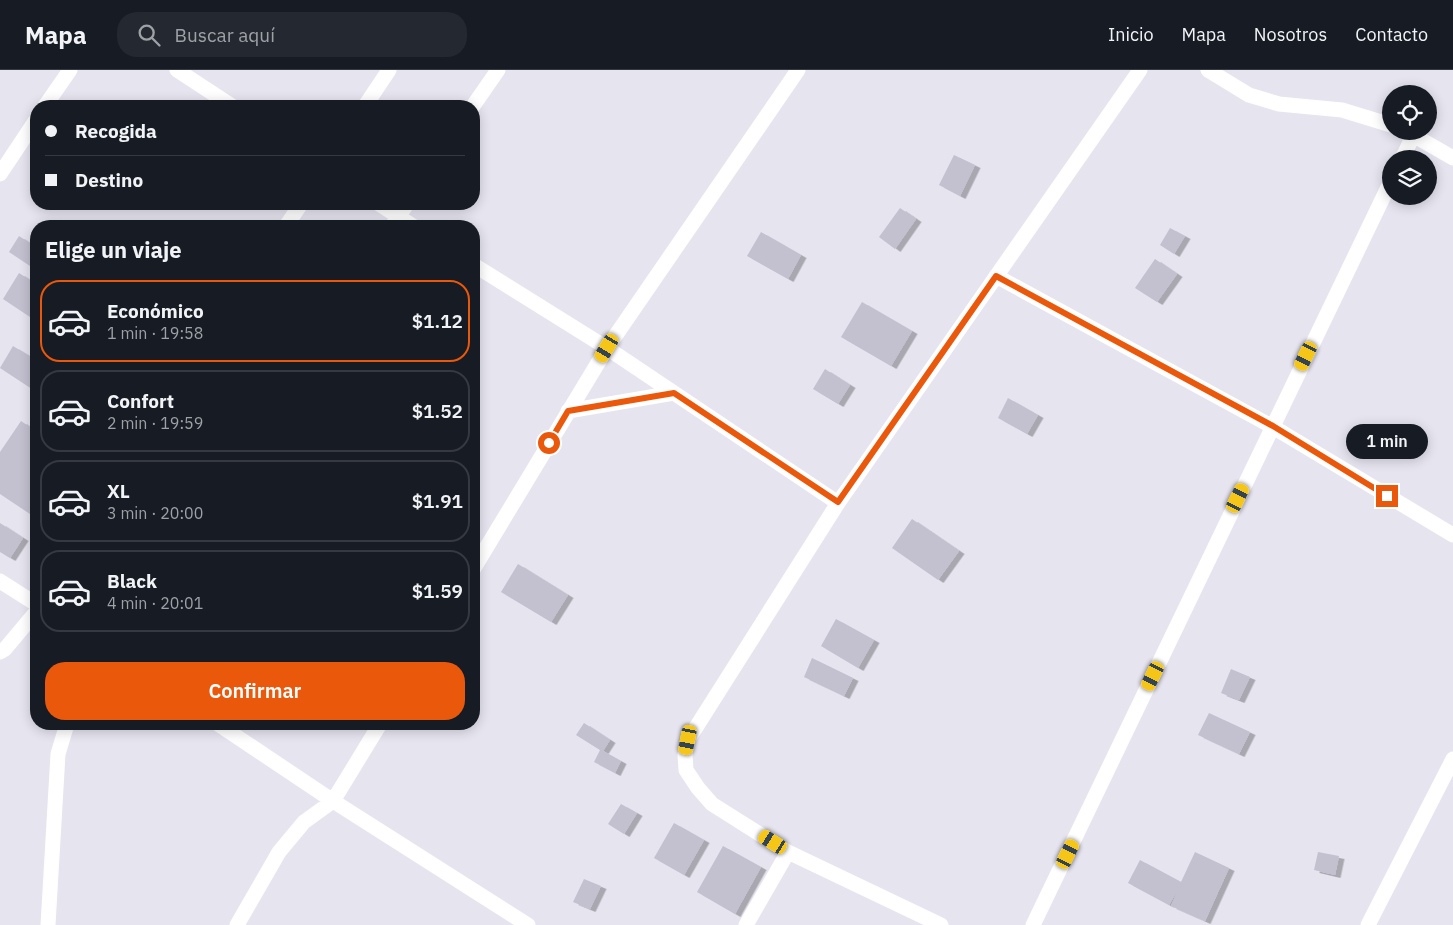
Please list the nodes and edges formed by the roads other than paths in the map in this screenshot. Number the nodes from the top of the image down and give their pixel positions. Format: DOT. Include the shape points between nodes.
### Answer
graph roads {
  1 [pos="70,70"];
  2 [pos="177,70"];
  3 [pos="389,70"];
  4 [pos="498,70"];
  5 [pos="798,70"];
  6 [pos="1140,70"];
  7 [pos="1208,70"];
  8 [pos="49,100"];
  9 [pos="223,100"];
  10 [pos="369,100"];
  11 [pos="477,100"];
  12 [pos="1382,122"];
  13 [pos="30,129"];
  14 [pos="1420,140"];
  15 [pos="1453,158"];
  16 [pos="0,174"];
  17 [pos="1382,200"];
  18 [pos="384,210"];
  19 [pos="393,220"];
  20 [pos="480,269"];
  21 [pos="996,276"];
  22 [pos="607,348"];
  23 [pos="674,393"];
  24 [pos="568,411"];
  25 [pos="1273,426"];
  26 [pos="838,502"];
  27 [pos="1453,535"];
  28 [pos="480,558"];
  29 [pos="0,581"];
  30 [pos="30,600"];
  31 [pos="30,619"];
  32 [pos="0,652"];
  33 [pos="65,730"];
  34 [pos="227,730"];
  35 [pos="376,730"];
  36 [pos="1453,759"];
  37 [pos="333,801"];
  38 [pos="788,852"];
  39 [pos="48,925"];
  40 [pos="237,925"];
  41 [pos="528,925"];
  42 [pos="746,925"];
  43 [pos="941,925"];
  44 [pos="1033,925"];
  45 [pos="1368,925"];
  1 -- 8 [label="street"];
  2 -- 9 [label="street"];
  3 -- 10 [label="street"];
  4 -- 11 [label="street"];
  5 -- 22 [label="street"];
  6 -- 21 [label="street"];
  7 -- 12 [label="street" via="1249,94 1278,104 1342,110"];
  13 -- 16 [label="street"];
  14 -- 15 [label="street"];
  17 -- 25 [label="street"];
  18 -- 19 [label="street"];
  20 -- 22 [label="street"];
  21 -- 25 [label="street"];
  21 -- 26 [label="street"];
  22 -- 23 [label="street"];
  22 -- 24 [label="street"];
  23 -- 24 [label="street"];
  23 -- 26 [label="street"];
  24 -- 28 [label="street"];
  25 -- 27 [label="street"];
  25 -- 44 [label="street"];
  26 -- 38 [label="street" via="688,740 685,755 686,770 712,804"];
  29 -- 30 [label="street"];
  31 -- 32 [label="street"];
  33 -- 39 [label="street" via="58,754"];
  34 -- 37 [label="street"];
  35 -- 37 [label="street"];
  36 -- 45 [label="street"];
  37 -- 40 [label="street" via="304,822 279,852"];
  37 -- 41 [label="street"];
  38 -- 42 [label="street"];
  38 -- 43 [label="street"];
}
